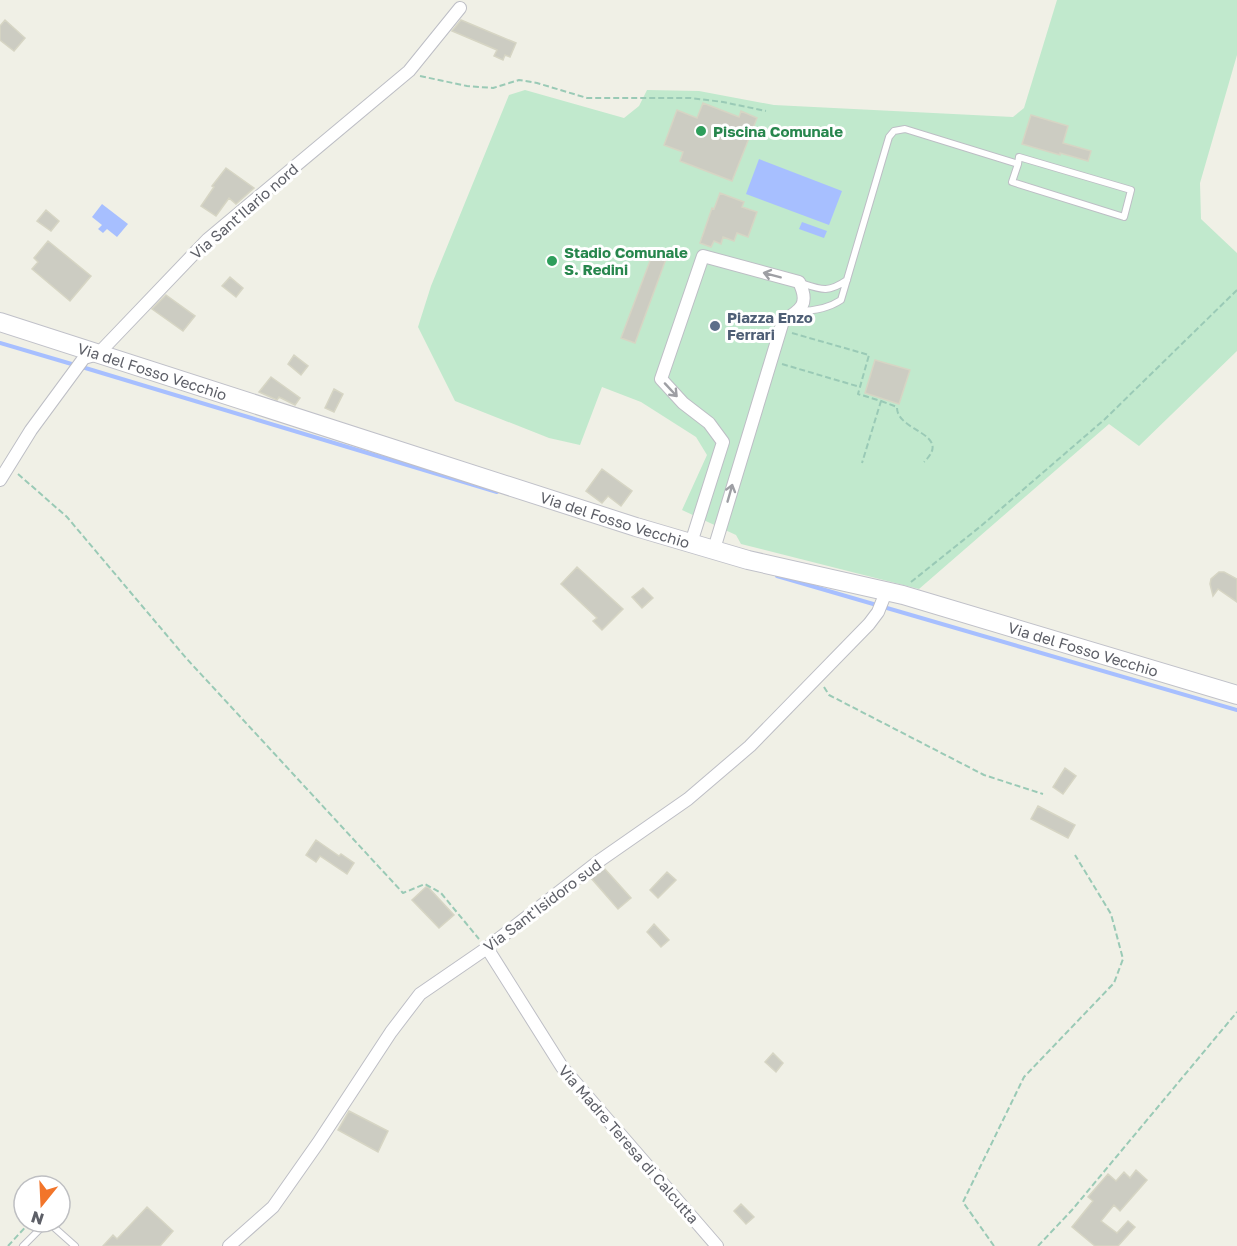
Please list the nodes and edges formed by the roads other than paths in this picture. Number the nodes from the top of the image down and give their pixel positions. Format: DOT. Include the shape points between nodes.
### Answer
graph roads {
  1 [pos="460,8"];
  2 [pos="1017,164"];
  3 [pos="847,279"];
  4 [pos="799,282"];
  5 [pos="798,311"];
  6 [pos="0,322"];
  7 [pos="91,356"];
  8 [pos="723,442"];
  9 [pos="745,445"];
  10 [pos="0,480"];
  11 [pos="692,543"];
  12 [pos="714,549"];
  13 [pos="888,600"];
  14 [pos="1237,695"];
  15 [pos="487,948"];
  16 [pos="36,1234"];
  17 [pos="62,1234"];
  18 [pos="23,1246"];
  19 [pos="75,1246"];
  20 [pos="229,1246"];
  21 [pos="717,1246"];
  1 -- 7 [label="street, Via Sant'Ilario nord" via="408,71 208,239"];
  2 -- 2 [label="lane" via="1012,182 1124,217 1131,190 1019,157"];
  2 -- 3 [label="lane" via="905,129 894,131"];
  3 -- 4 [label="lane" via="834,289 818,289"];
  3 -- 5 [label="lane" via="841,300 834,305"];
  4 -- 5 [label="street" via="804,302"];
  4 -- 8 [label="street, one-way" via="703,256 661,380 709,423"];
  5 -- 9 [label="street" via="783,321"];
  6 -- 7 [label="street, Via del Fosso Vecchio"];
  7 -- 10 [label="street, Via Sant'Ilario nord" via="71,375"];
  7 -- 11 [label="street, Via del Fosso Vecchio"];
  8 -- 9 [label="street"];
  8 -- 11 [label="street"];
  12 -- 9 [label="street, one-way"];
  11 -- 12 [label="street, Via del Fosso Vecchio"];
  12 -- 13 [label="street, Via del Fosso Vecchio"];
  13 -- 14 [label="street, Via del Fosso Vecchio"];
  13 -- 15 [label="street, Via Sant'Isidoro sud" via="750,746 688,799 599,861"];
  15 -- 20 [label="street, Via Sant'Isidoro sud" via="420,994 273,1207"];
  15 -- 21 [label="street, Via Madre Teresa di Calcutta" via="562,1067"];
  16 -- 18 [label="lane"];
  17 -- 19 [label="lane"];
}
